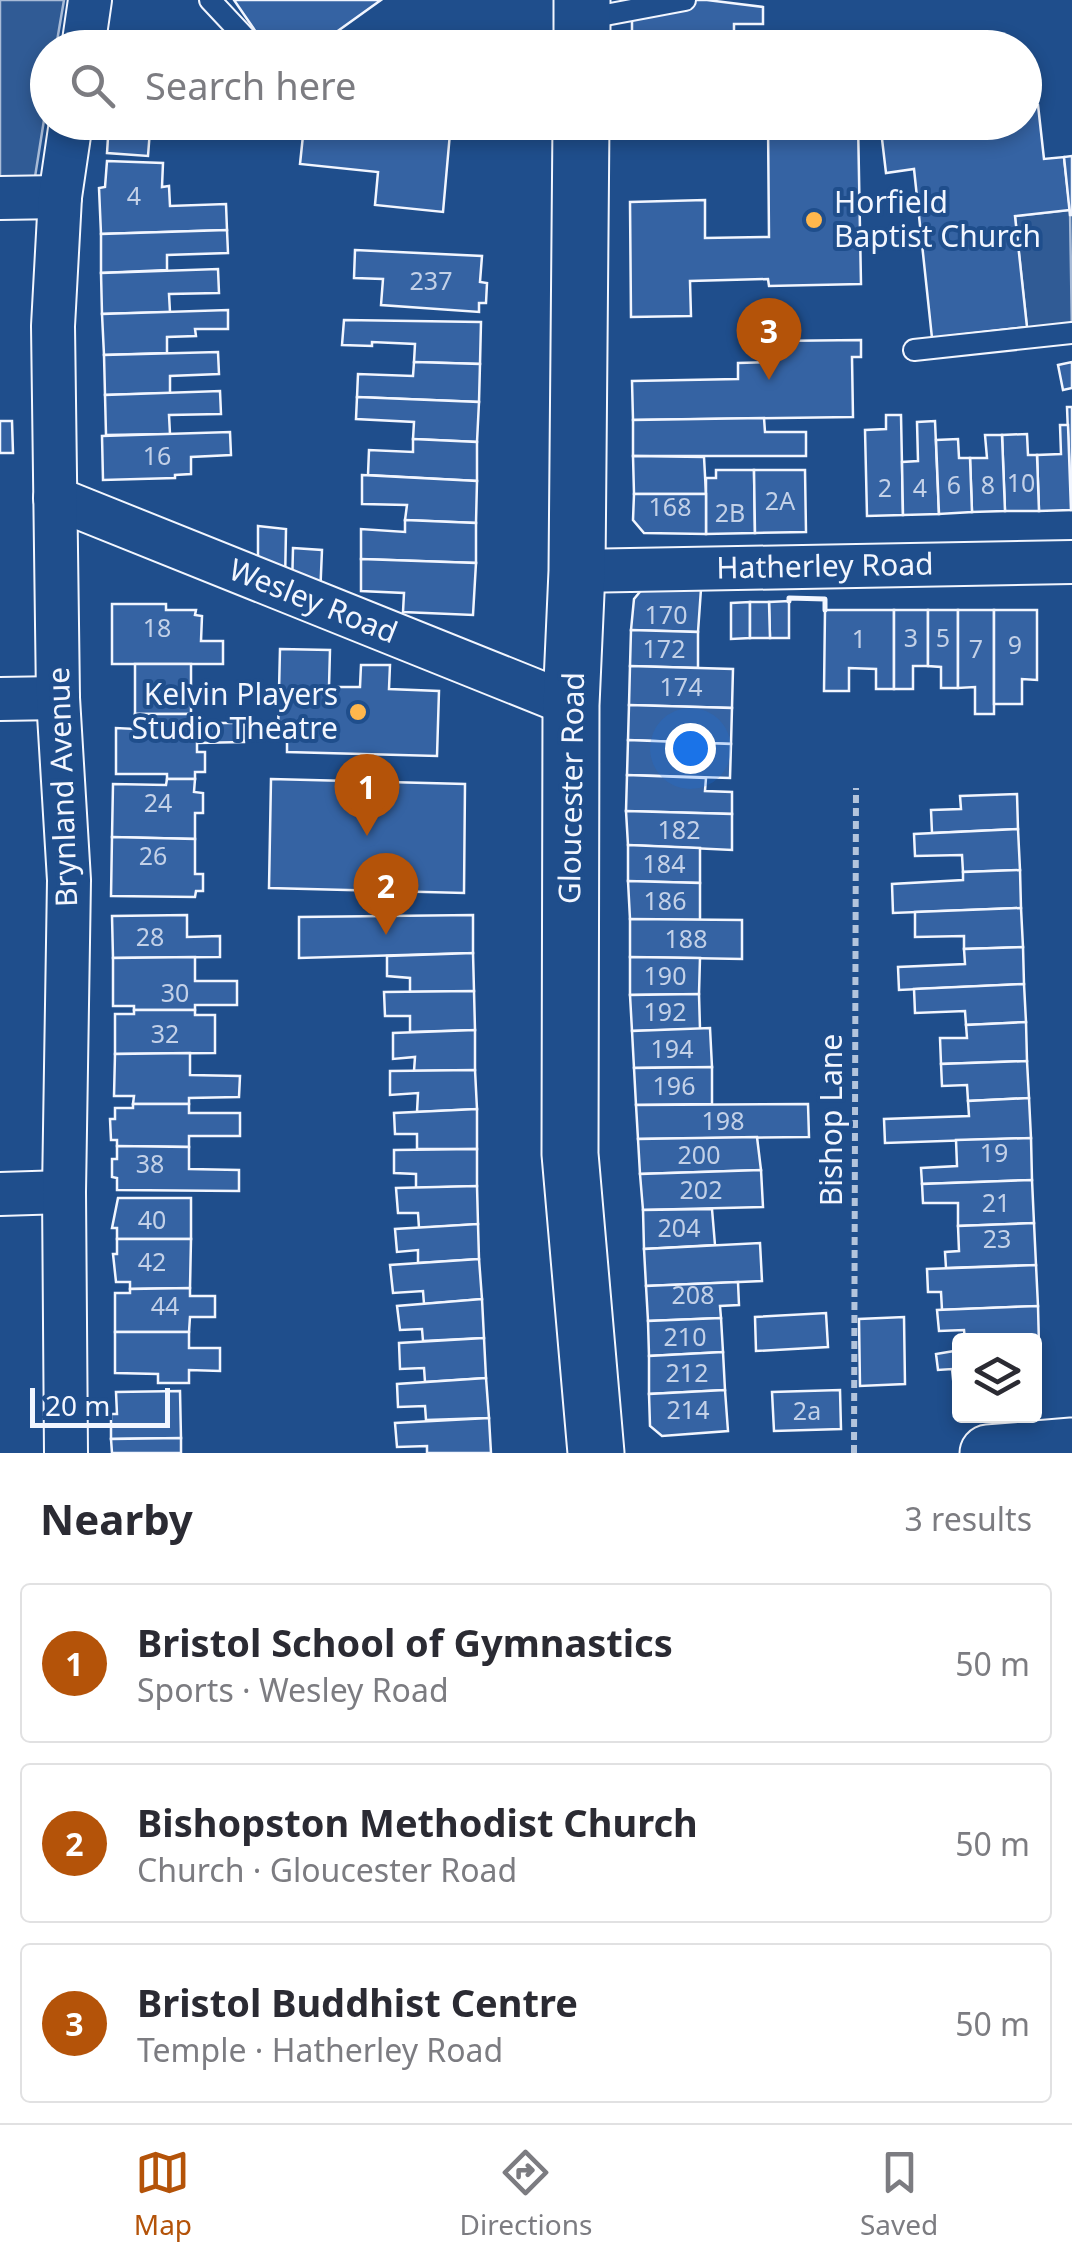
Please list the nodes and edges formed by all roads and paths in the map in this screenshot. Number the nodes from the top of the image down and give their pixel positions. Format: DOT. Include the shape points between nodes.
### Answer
graph roads {
  1 [pos="90,0"];
  2 [pos="210,0"];
  3 [pos="685,0"];
  4 [pos="582,22"];
  5 [pos="85,30"];
  6 [pos="238,30"];
  7 [pos="68,140"];
  8 [pos="581,140"];
  9 [pos="60,196"];
  10 [pos="0,198"];
  11 [pos="1072,333"];
  12 [pos="914,350"];
  13 [pos="55,498"];
  14 [pos="1072,562"];
  15 [pos="577,572"];
  16 [pos="58,698"];
  17 [pos="0,699"];
  18 [pos="570,706"];
  19 [pos="856,788"];
  20 [pos="64,1192"];
  21 [pos="0,1194"];
  22 [pos="1072,1446"];
  23 [pos="66,1453"];
  24 [pos="596,1453"];
  25 [pos="854,1453"];
  26 [pos="988,1453"];
  1 -- 5 [label="street"];
  2 -- 6 [label="lane"];
  3 -- 4 [label="lane"];
  7 -- 9 [label="street, Brynland Avenue"];
  8 -- 15 [label="main road, Gloucester Road"];
  9 -- 10 [label="street"];
  9 -- 13 [label="street, Brynland Avenue"];
  11 -- 12 [label="lane"];
  13 -- 16 [label="street, Brynland Avenue"];
  13 -- 18 [label="street, Wesley Road"];
  14 -- 15 [label="street, Hatherley Road"];
  15 -- 18 [label="main road, Gloucester Road"];
  16 -- 17 [label="street"];
  16 -- 20 [label="street, Brynland Avenue" via="69,880"];
  18 -- 24 [label="main road, Gloucester Road" via="570,1154"];
  19 -- 25 [label="path, Bishop Lane"];
  20 -- 21 [label="street"];
  20 -- 23 [label="street, Brynland Avenue"];
  22 -- 26 [label="main road"];
}
